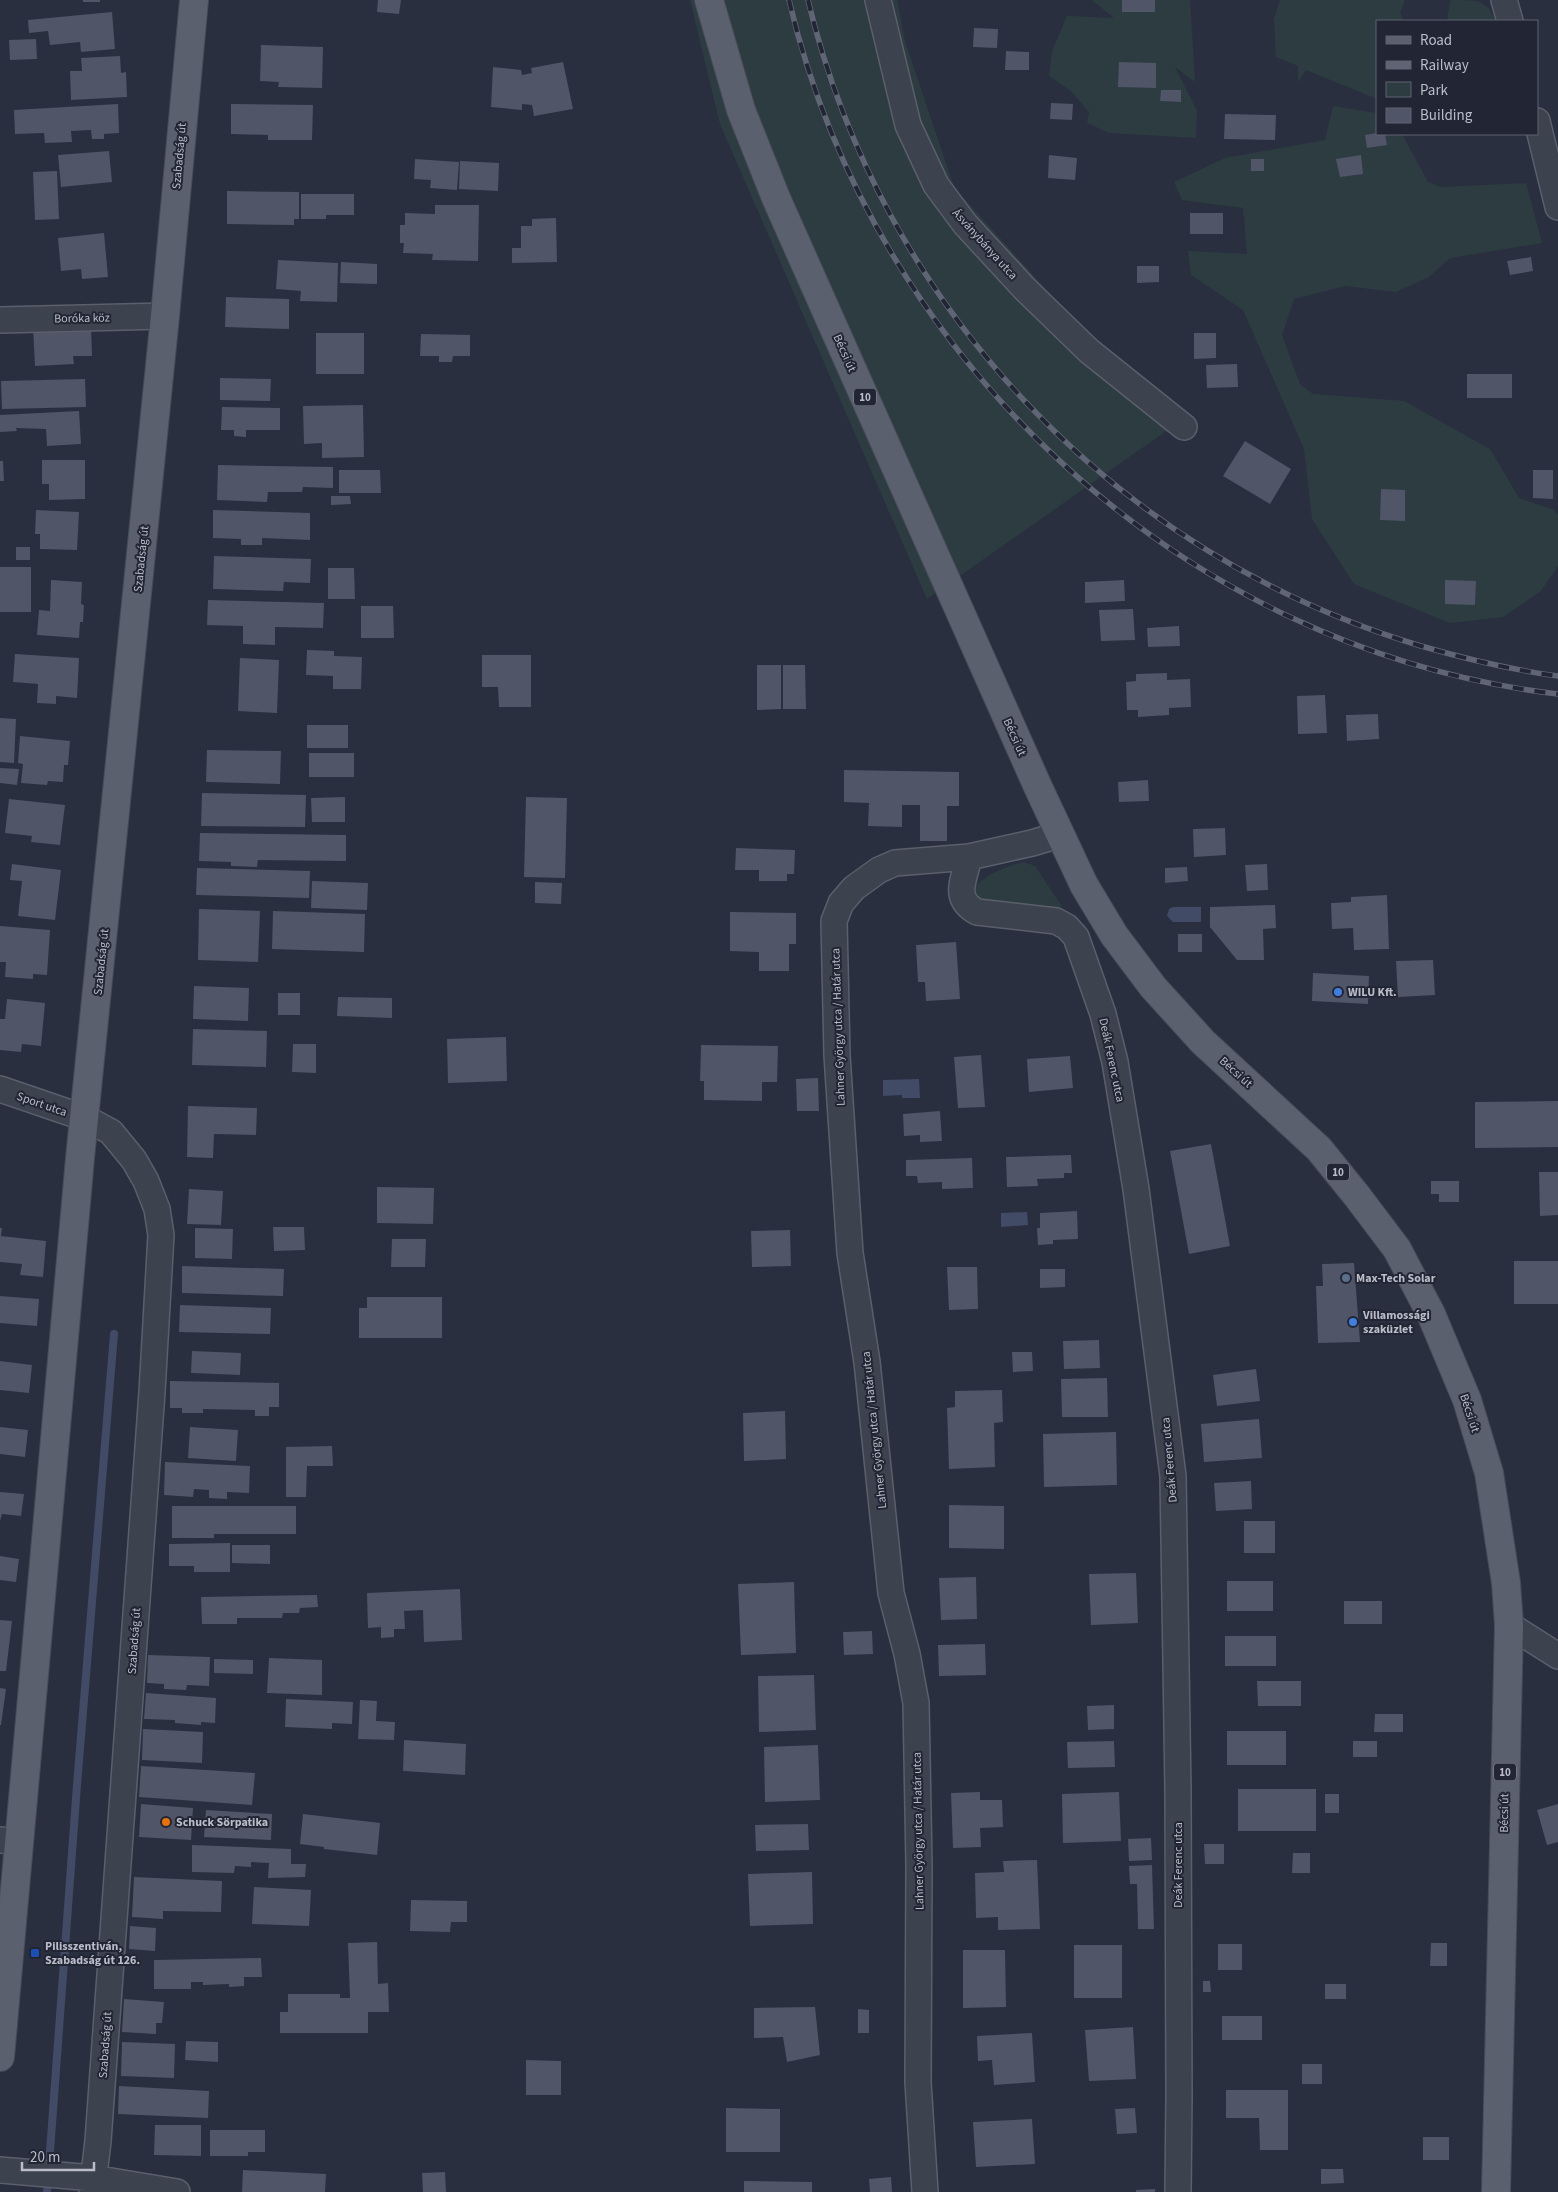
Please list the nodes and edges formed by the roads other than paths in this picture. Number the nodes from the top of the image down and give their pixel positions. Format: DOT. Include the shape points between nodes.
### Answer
graph roads {
  1 [pos="194,0"];
  2 [pos="709,0"];
  3 [pos="878,0"];
  4 [pos="1504,0"];
  5 [pos="1510,20"];
  6 [pos="1538,125"];
  7 [pos="1558,207"];
  8 [pos="165,316"];
  9 [pos="0,320"];
  10 [pos="1184,427"];
  11 [pos="1059,835"];
  12 [pos="969,858"];
  13 [pos="0,1088"];
  14 [pos="85,1118"];
  15 [pos="1509,1625"];
  16 [pos="1558,1656"];
  17 [pos="9,1841"];
  18 [pos="0,2057"];
  19 [pos="0,2170"];
  20 [pos="87,2182"];
  21 [pos="177,2192"];
  22 [pos="925,2192"];
  23 [pos="1178,2192"];
  24 [pos="1496,2192"];
  1 -- 8 [label="main road, Szabadság út"];
  2 -- 11 [label="main road, Bécsi út / 10" via="742,110 776,198"];
  3 -- 10 [label="street, Ásványbánya utca" via="908,125 936,185 965,224 1089,351"];
  4 -- 5 [label="street"];
  6 -- 7 [label="street"];
  8 -- 9 [label="street, Boróka köz"];
  8 -- 14 [label="main road, Szabadság út"];
  11 -- 12 [label="street, Lahner György utca / Határ utca"];
  11 -- 15 [label="main road, Bécsi út / 10" via="1114,934 1153,987 1203,1042 1319,1149 1397,1249 1431,1314 1467,1400 1489,1473 1506,1583"];
  12 -- 22 [label="street, Lahner György utca / Határ utca" via="895,863 879,870 854,888 841,903 834,921 837,1055 850,1253 867,1362 891,1593 916,1703 918,2082"];
  12 -- 23 [label="street, Deák Ferenc utca" via="962,889 962,899 968,907 977,912 1056,921 1067,926 1076,937 1103,1014 1115,1062 1136,1188 1173,1476 1178,1800"];
  13 -- 14 [label="street, Sport utca"];
  14 -- 17 [label="main road, Szabadság út"];
  14 -- 20 [label="street, Szabadság út" via="111,1132 134,1160 157,1209 160,1235 152,1392 98,2141"];
  15 -- 16 [label="street"];
  15 -- 24 [label="main road, Bécsi út / 10"];
  17 -- 18 [label="main road, Szabadság út"];
  19 -- 20 [label="street"];
  20 -- 21 [label="street"];
}
